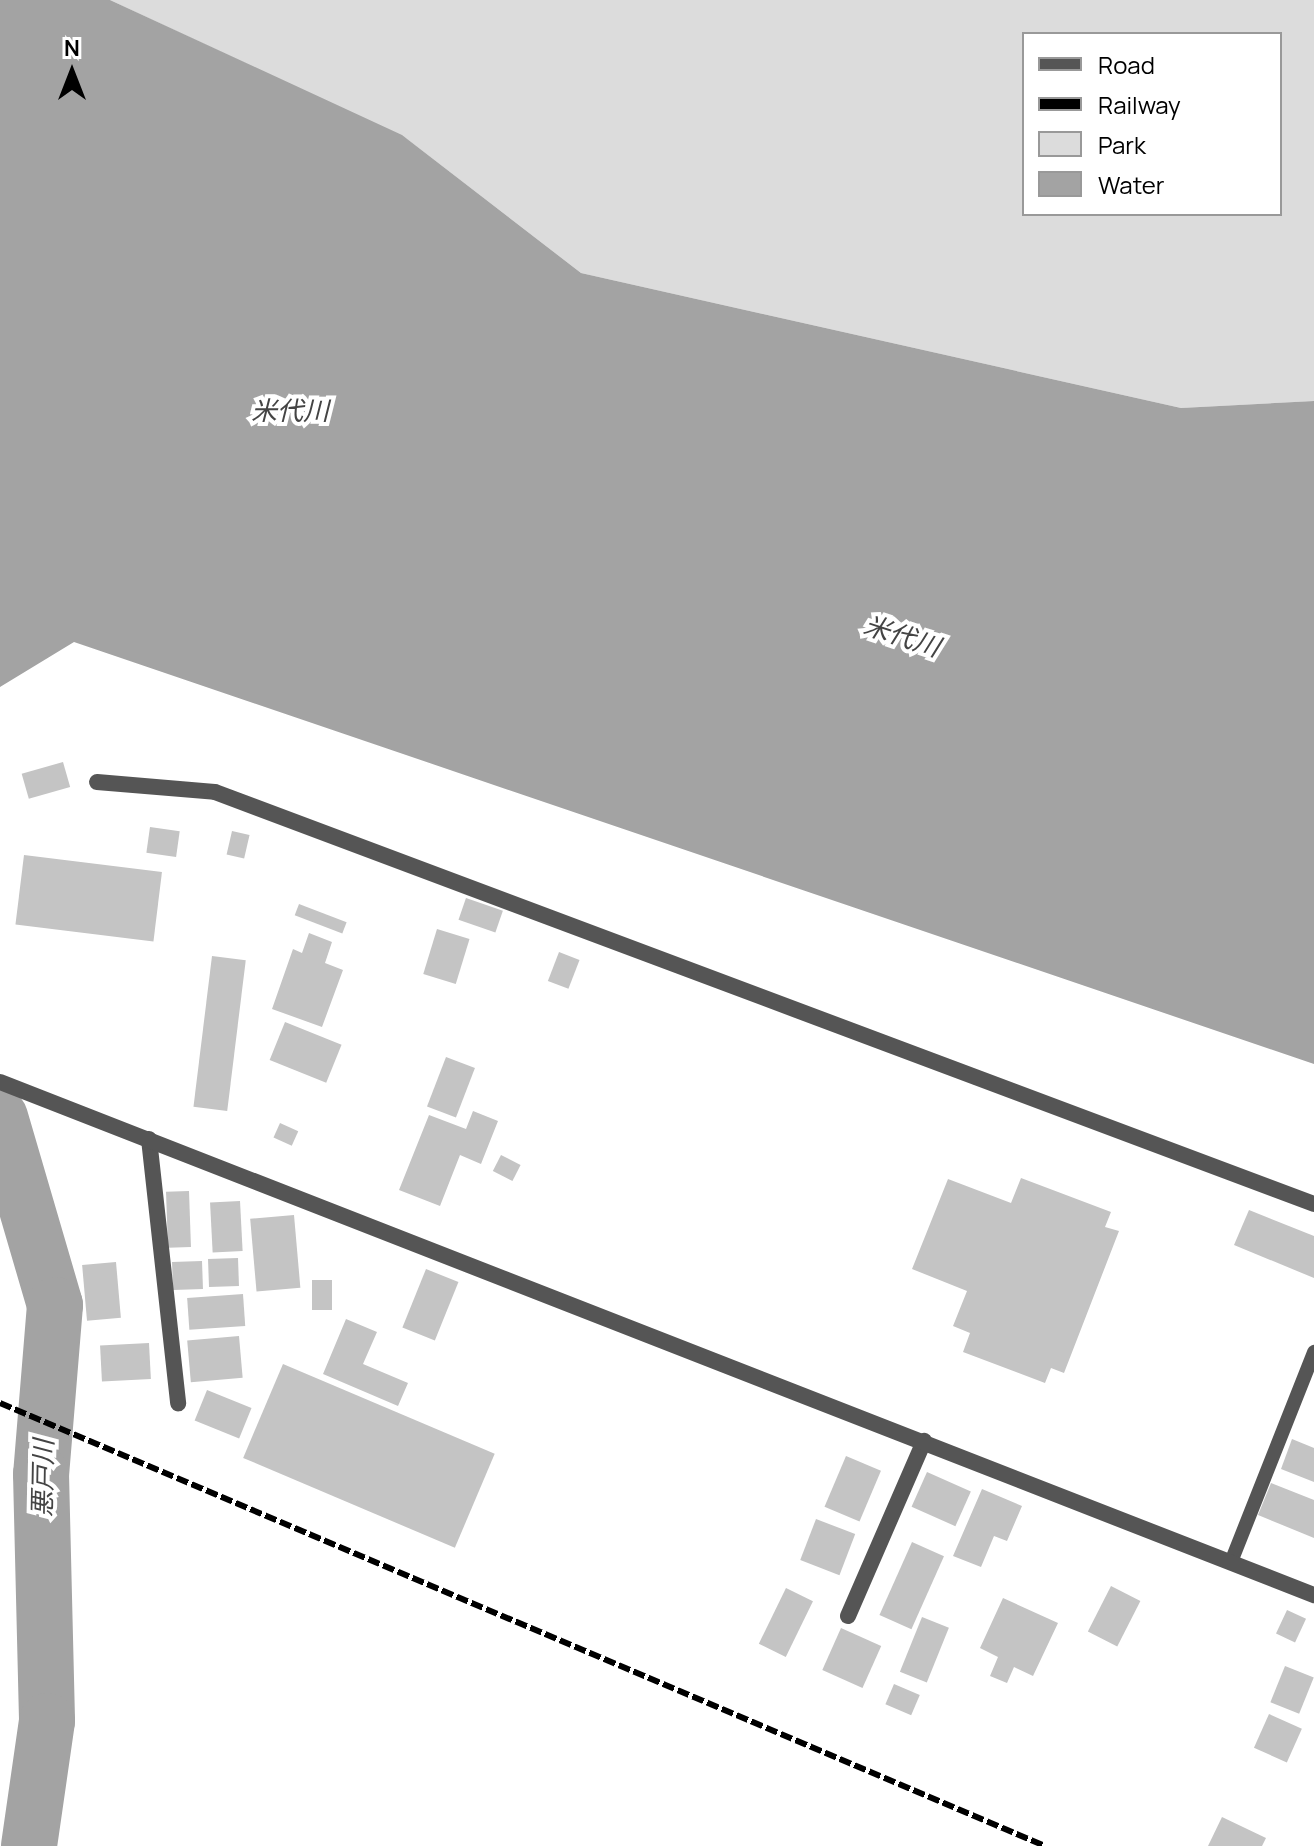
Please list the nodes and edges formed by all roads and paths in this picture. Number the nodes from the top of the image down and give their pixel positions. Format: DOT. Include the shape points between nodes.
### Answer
graph roads {
  1 [pos="97,782"];
  2 [pos="0,1082"];
  3 [pos="149,1139"];
  4 [pos="1314,1204"];
  5 [pos="1314,1352"];
  6 [pos="178,1403"];
  7 [pos="924,1441"];
  8 [pos="1231,1562"];
  9 [pos="1314,1595"];
  10 [pos="848,1616"];
  1 -- 4 [label="street" via="215,792"];
  2 -- 3 [label="street"];
  3 -- 6 [label="street"];
  3 -- 7 [label="street"];
  5 -- 8 [label="lane"];
  7 -- 8 [label="street"];
  7 -- 10 [label="street"];
  8 -- 9 [label="street"];
}
